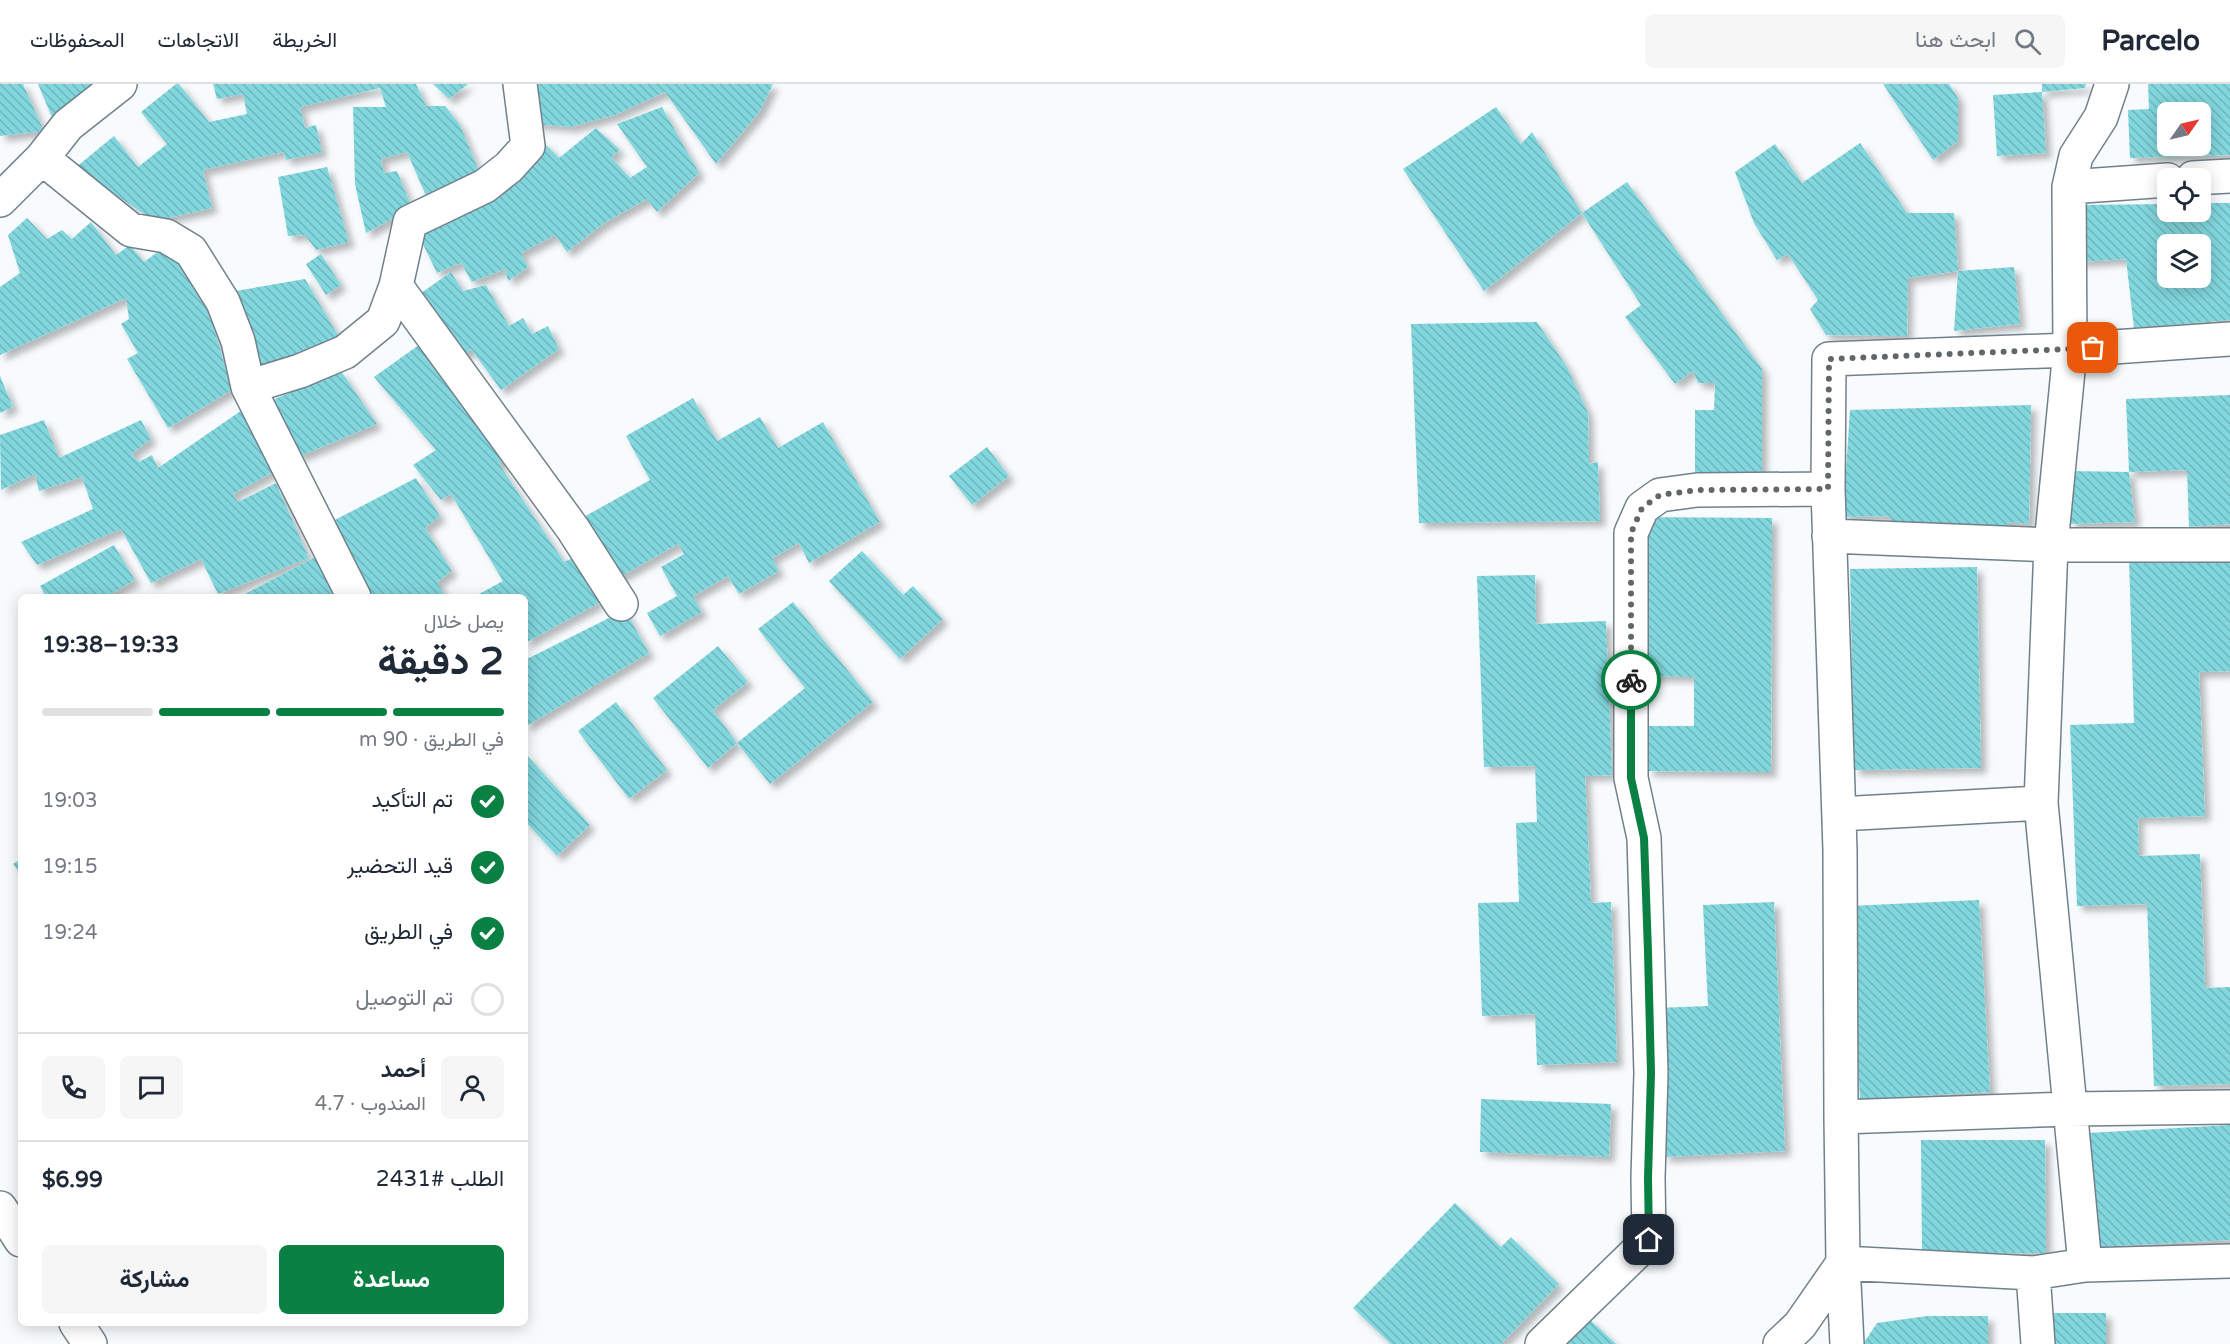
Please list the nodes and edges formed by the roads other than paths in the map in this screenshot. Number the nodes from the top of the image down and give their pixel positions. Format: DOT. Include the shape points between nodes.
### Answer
graph roads {
  1 [pos="120,84"];
  2 [pos="520,84"];
  3 [pos="2112,84"];
  4 [pos="42,158"];
  5 [pos="2230,176"];
  6 [pos="2211,177"];
  7 [pos="2157,181"];
  8 [pos="2069,187"];
  9 [pos="0,200"];
  10 [pos="396,286"];
  11 [pos="2230,339"];
  12 [pos="2070,350"];
  13 [pos="248,387"];
  14 [pos="1828,489"];
  15 [pos="1829,536"];
  16 [pos="2051,545"];
  17 [pos="2230,545"];
  18 [pos="352,594"];
  19 [pos="621,604"];
  20 [pos="2041,803"];
  21 [pos="1839,814"];
  22 [pos="2230,1107"];
  23 [pos="2069,1109"];
  24 [pos="1841,1117"];
  25 [pos="0,1208"];
  26 [pos="18,1235"];
  27 [pos="2230,1261"];
  28 [pos="1843,1263"];
  29 [pos="2085,1265"];
  30 [pos="2033,1274"];
  31 [pos="78,1326"];
  32 [pos="90,1344"];
  33 [pos="1542,1344"];
  34 [pos="1780,1344"];
  35 [pos="1847,1344"];
  36 [pos="2038,1344"];
  1 -- 4 [label="street" via="68,125"];
  2 -- 10 [label="street" via="528,146 485,186 410,222"];
  3 -- 8 [label="street" via="2101,117 2076,156"];
  4 -- 9 [label="street"];
  4 -- 13 [label="street" via="131,230 166,237 191,251 223,303 238,341"];
  5 -- 6 [label="street"];
  7 -- 8 [label="street"];
  8 -- 12 [label="street"];
  10 -- 13 [label="street" via="383,321 345,352"];
  10 -- 19 [label="street" via="573,529"];
  11 -- 12 [label="street"];
  12 -- 14 [label="street" via="1829,359"];
  12 -- 16 [label="street"];
  13 -- 18 [label="street"];
  14 -- 15 [label="street"];
  14 -- 33 [label="street" via="1697,490 1660,495 1642,508 1631,533 1631,778 1644,838 1651,1073 1649,1240"];
  15 -- 16 [label="street"];
  15 -- 21 [label="street"];
  16 -- 17 [label="street"];
  16 -- 20 [label="street"];
  20 -- 21 [label="street"];
  20 -- 23 [label="street"];
  21 -- 24 [label="street"];
  22 -- 23 [label="street"];
  23 -- 24 [label="street"];
  23 -- 29 [label="street"];
  24 -- 28 [label="street"];
  25 -- 26 [label="street"];
  27 -- 29 [label="street"];
  28 -- 30 [label="street"];
  28 -- 34 [label="street" via="1800,1325"];
  28 -- 35 [label="street"];
  29 -- 30 [label="street"];
  30 -- 36 [label="street"];
  31 -- 32 [label="street"];
}
